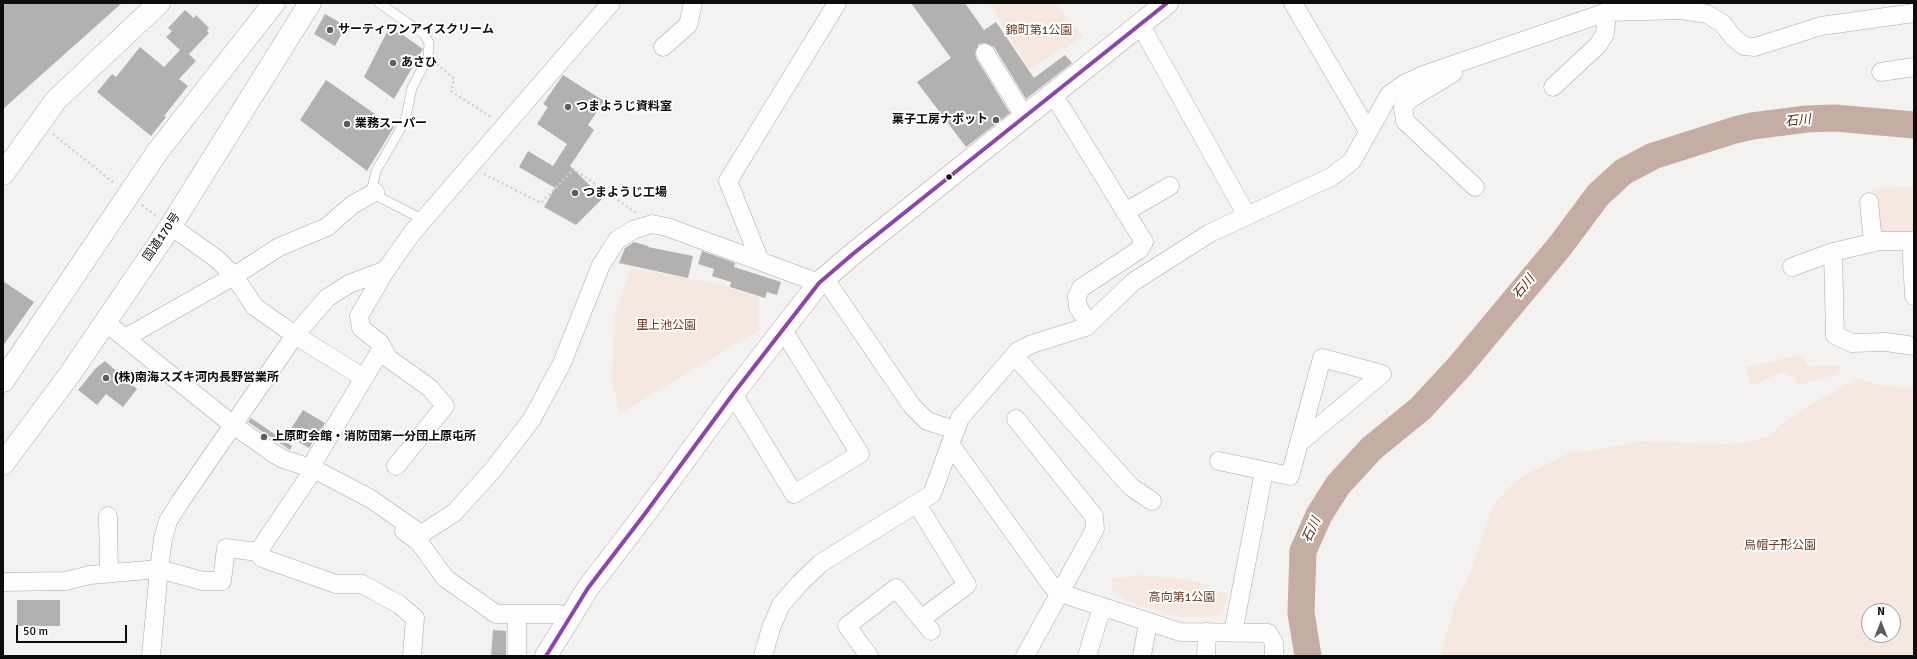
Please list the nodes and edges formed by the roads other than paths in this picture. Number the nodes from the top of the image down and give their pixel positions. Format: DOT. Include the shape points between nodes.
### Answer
graph roads {
  1 [pos="159,3"];
  2 [pos="274,3"];
  3 [pos="310,3"];
  4 [pos="378,3"];
  5 [pos="611,3"];
  6 [pos="693,3"];
  7 [pos="837,3"];
  8 [pos="1167,3"];
  9 [pos="1292,3"];
  10 [pos="1610,8"];
  11 [pos="1914,13"];
  12 [pos="1140,24"];
  13 [pos="662,47"];
  14 [pos="985,54"];
  15 [pos="1462,61"];
  16 [pos="1914,67"];
  17 [pos="1881,72"];
  18 [pos="1553,87"];
  19 [pos="1053,94"];
  20 [pos="1025,117"];
  21 [pos="1368,131"];
  22 [pos="3,174"];
  23 [pos="1170,186"];
  24 [pos="1475,187"];
  25 [pos="375,192"];
  26 [pos="1869,202"];
  27 [pos="1125,212"];
  28 [pos="1247,216"];
  29 [pos="424,220"];
  30 [pos="175,229"];
  31 [pos="1912,241"];
  32 [pos="1874,242"];
  33 [pos="1833,252"];
  34 [pos="760,261"];
  35 [pos="1792,267"];
  36 [pos="386,270"];
  37 [pos="234,276"];
  38 [pos="822,281"];
  39 [pos="1914,296"];
  40 [pos="105,322"];
  41 [pos="1089,324"];
  42 [pos="783,330"];
  43 [pos="295,335"];
  44 [pos="125,338"];
  45 [pos="1914,346"];
  46 [pos="382,348"];
  47 [pos="1014,355"];
  48 [pos="364,378"];
  49 [pos="3,381"];
  50 [pos="733,394"];
  51 [pos="1016,419"];
  52 [pos="232,425"];
  53 [pos="953,437"];
  54 [pos="1299,443"];
  55 [pos="1219,461"];
  56 [pos="3,464"];
  57 [pos="396,466"];
  58 [pos="312,468"];
  59 [pos="1264,471"];
  60 [pos="371,499"];
  61 [pos="1152,501"];
  62 [pos="917,504"];
  63 [pos="108,516"];
  64 [pos="258,552"];
  65 [pos="159,569"];
  66 [pos="109,573"];
  67 [pos="3,582"];
  68 [pos="1060,593"];
  69 [pos="1102,607"];
  70 [pos="517,614"];
  71 [pos="570,616"];
  72 [pos="1148,622"];
  73 [pos="1207,632"];
  74 [pos="1233,633"];
  75 [pos="151,656"];
  76 [pos="412,656"];
  77 [pos="517,656"];
  78 [pos="546,656"];
  79 [pos="763,656"];
  80 [pos="869,656"];
  81 [pos="1025,656"];
  82 [pos="1087,656"];
  83 [pos="1142,656"];
  84 [pos="1206,656"];
  85 [pos="1274,656"];
  1 -- 22 [label="main road" via="56,100"];
  2 -- 49 [label="main road" via="158,151"];
  3 -- 30 [label="main road, 国道170号"];
  4 -- 25 [label="lane" via="424,34 429,43 428,58 412,88 405,121 376,172 372,188"];
  5 -- 29 [label="street"];
  6 -- 13 [label="street" via="688,25"];
  7 -- 34 [label="street" via="728,181"];
  8 -- 12 [label="main road"];
  9 -- 21 [label="street"];
  10 -- 11 [label="street" via="1682,10 1707,14 1723,24 1744,46 1755,47 1821,26"];
  10 -- 15 [label="street"];
  10 -- 18 [label="street" via="1605,34 1598,45"];
  12 -- 19 [label="main road"];
  12 -- 28 [label="street"];
  14 -- 20 [label="street"];
  15 -- 21 [label="street" via="1404,84 1389,95"];
  15 -- 24 [label="street" via="1452,74 1410,99 1403,107 1405,121"];
  16 -- 17 [label="street"];
  19 -- 20 [label="main road"];
  19 -- 27 [label="street"];
  20 -- 38 [label="main road"];
  21 -- 28 [label="street" via="1352,161 1331,177"];
  23 -- 27 [label="street"];
  25 -- 29 [label="lane" via="377,196"];
  25 -- 37 [label="street" via="352,205 327,227 279,247"];
  26 -- 32 [label="street"];
  27 -- 41 [label="street" via="1144,242 1140,250 1081,288 1077,297 1078,307"];
  28 -- 41 [label="street" via="1210,233 1133,282"];
  29 -- 36 [label="street" via="412,232"];
  30 -- 37 [label="street" via="217,259"];
  30 -- 40 [label="main road, 国道170号"];
  31 -- 32 [label="street"];
  31 -- 39 [label="street"];
  32 -- 33 [label="street"];
  33 -- 35 [label="street"];
  33 -- 45 [label="street" via="1835,335 1852,343 1886,342"];
  34 -- 38 [label="street"];
  34 -- 60 [label="street" via="667,227 652,224 633,230 617,240 602,265 562,363 532,419 492,471 454,514 421,534"];
  36 -- 43 [label="street" via="349,284 327,298"];
  36 -- 46 [label="street" via="359,316 361,328 380,343"];
  37 -- 43 [label="street" via="255,307"];
  37 -- 44 [label="street"];
  38 -- 42 [label="main road"];
  38 -- 53 [label="street" via="912,406 927,421"];
  40 -- 44 [label="street"];
  40 -- 56 [label="main road, 国道170号"];
  41 -- 47 [label="street" via="1086,328 1032,344"];
  42 -- 50 [label="main road"];
  42 -- 50 [label="street" via="860,454 794,494"];
  43 -- 48 [label="street"];
  43 -- 52 [label="street"];
  44 -- 52 [label="street"];
  46 -- 48 [label="street"];
  46 -- 57 [label="street" via="388,358 430,388 445,406"];
  47 -- 53 [label="street" via="960,418"];
  47 -- 61 [label="street" via="1131,487"];
  48 -- 58 [label="street"];
  50 -- 71 [label="main road" via="588,588"];
  51 -- 68 [label="street" via="1094,516 1095,529"];
  52 -- 58 [label="street" via="283,459"];
  52 -- 65 [label="street" via="168,521"];
  53 -- 62 [label="street" via="932,494"];
  53 -- 68 [label="street" via="1052,586"];
  54 -- 54 [label="street" via="1352,398 1382,374 1322,358"];
  54 -- 59 [label="street" via="1290,476"];
  55 -- 59 [label="street"];
  58 -- 60 [label="street"];
  58 -- 64 [label="street"];
  59 -- 74 [label="street"];
  60 -- 70 [label="street" via="390,521 419,542 445,578 496,614"];
  62 -- 79 [label="street" via="821,563 800,583 781,605"];
  62 -- 80 [label="street" via="967,585 926,625 896,588 847,626"];
  63 -- 66 [label="street"];
  64 -- 65 [label="street" via="226,548 222,581 203,581"];
  64 -- 76 [label="street" via="262,558 336,584 362,584 400,605 415,618"];
  65 -- 66 [label="street"];
  65 -- 75 [label="street"];
  66 -- 67 [label="street" via="64,582"];
  68 -- 69 [label="street"];
  68 -- 81 [label="street"];
  69 -- 72 [label="street"];
  69 -- 82 [label="street"];
  70 -- 71 [label="street"];
  70 -- 77 [label="street"];
  71 -- 78 [label="main road"];
  72 -- 73 [label="street" via="1180,632"];
  72 -- 83 [label="street"];
  73 -- 74 [label="street"];
  73 -- 84 [label="street"];
  74 -- 85 [label="street" via="1268,633 1274,642"];
}
